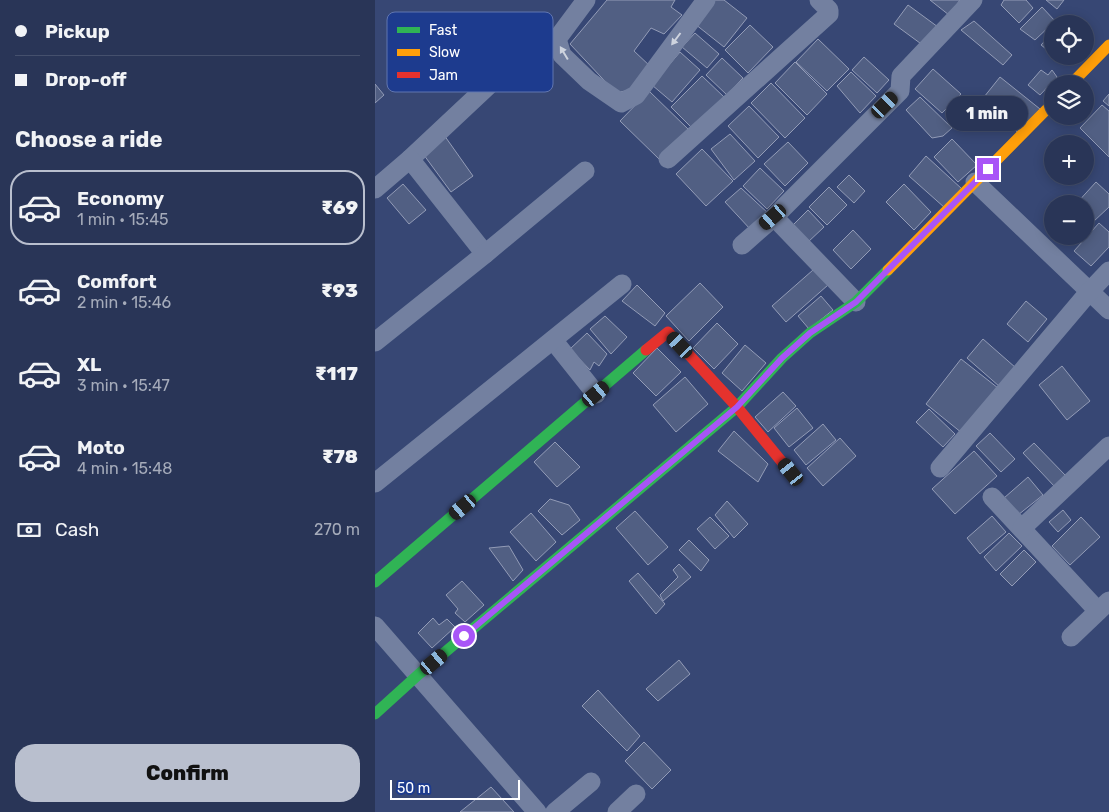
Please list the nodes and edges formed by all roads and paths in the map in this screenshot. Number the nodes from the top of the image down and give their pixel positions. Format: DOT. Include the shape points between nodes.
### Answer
graph roads {
  1 [pos="585,0"];
  2 [pos="706,0"];
  3 [pos="819,0"];
  4 [pos="973,0"];
  5 [pos="1109,45"];
  6 [pos="1080,75"];
  7 [pos="482,92"];
  8 [pos="1044,112"];
  9 [pos="410,159"];
  10 [pos="668,160"];
  11 [pos="585,171"];
  12 [pos="975,182"];
  13 [pos="375,189"];
  14 [pos="773,217"];
  15 [pos="742,245"];
  16 [pos="485,254"];
  17 [pos="1109,271"];
  18 [pos="622,284"];
  19 [pos="1089,292"];
  20 [pos="856,302"];
  21 [pos="1109,310"];
  22 [pos="553,340"];
  23 [pos="375,342"];
  24 [pos="596,394"];
  25 [pos="737,407"];
  26 [pos="1109,446"];
  27 [pos="940,468"];
  28 [pos="791,472"];
  29 [pos="375,483"];
  30 [pos="992,497"];
  31 [pos="1022,528"];
  32 [pos="375,582"];
  33 [pos="1104,606"];
  34 [pos="375,626"];
  35 [pos="1071,637"];
  36 [pos="419,674"];
  37 [pos="375,714"];
  38 [pos="591,782"];
  39 [pos="635,794"];
  40 [pos="537,812"];
  41 [pos="555,812"];
  42 [pos="617,812"];
  2 -- 1 [label="street, one-way" via="636,95 621,103 589,81 562,55 557,39"];
  3 -- 10 [label="street" via="829,14"];
  4 -- 14 [label="street" via="901,76 899,91"];
  5 -- 6 [label="street"];
  7 -- 9 [label="street"];
  8 -- 12 [label="street"];
  9 -- 13 [label="street"];
  9 -- 16 [label="street"];
  11 -- 16 [label="street"];
  12 -- 19 [label="street"];
  12 -- 20 [label="street"];
  14 -- 15 [label="street"];
  14 -- 20 [label="street"];
  16 -- 23 [label="street"];
  17 -- 19 [label="street"];
  18 -- 22 [label="street"];
  19 -- 21 [label="street"];
  19 -- 27 [label="street"];
  20 -- 25 [label="street" via="810,333"];
  22 -- 24 [label="street"];
  22 -- 29 [label="street"];
  24 -- 25 [label="street" via="668,332"];
  24 -- 32 [label="street"];
  25 -- 28 [label="street"];
  25 -- 36 [label="street"];
  26 -- 31 [label="street"];
  30 -- 31 [label="street"];
  31 -- 33 [label="street"];
  33 -- 35 [label="street"];
  34 -- 36 [label="street"];
  36 -- 37 [label="street"];
  36 -- 40 [label="street"];
  38 -- 41 [label="street"];
  39 -- 42 [label="street"];
}
